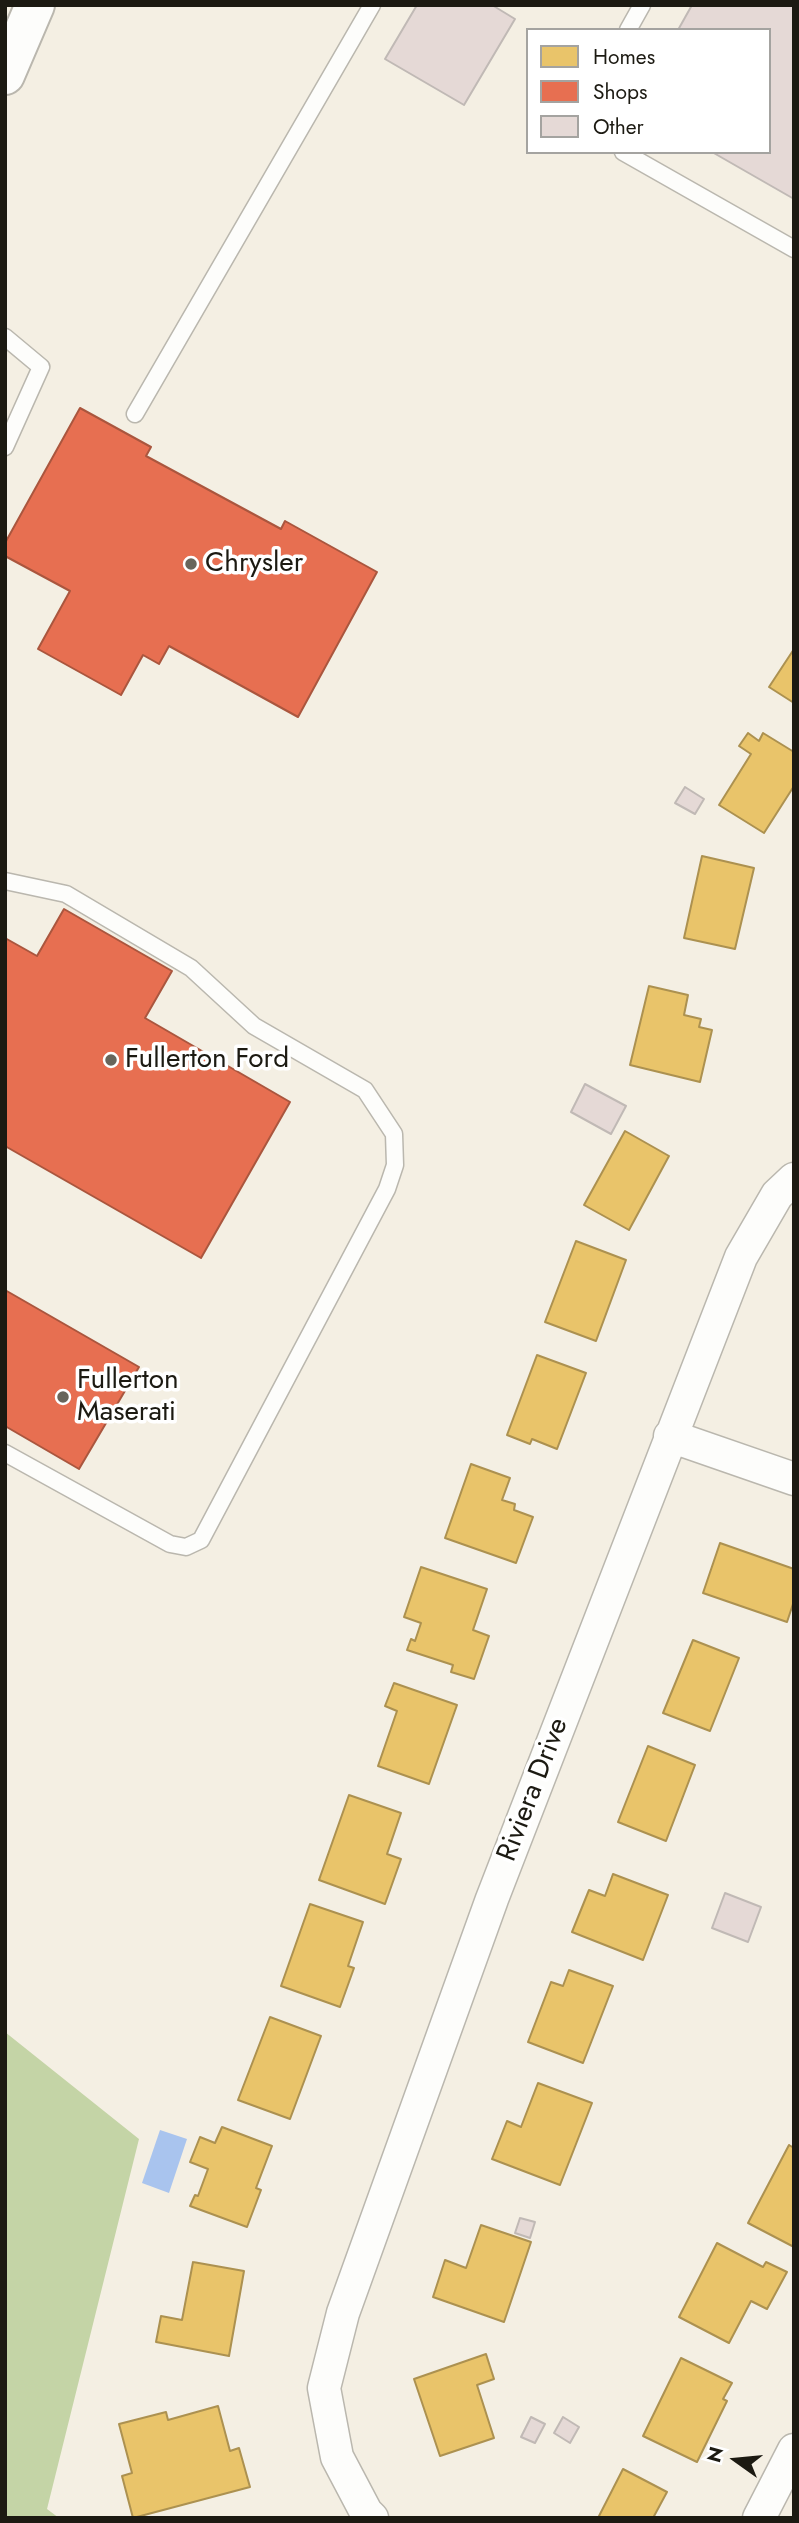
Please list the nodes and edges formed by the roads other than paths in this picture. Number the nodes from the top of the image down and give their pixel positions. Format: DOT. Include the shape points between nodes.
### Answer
graph roads {
  1 [pos="35,5"];
  2 [pos="642,5"];
  3 [pos="369,6"];
  4 [pos="629,28"];
  5 [pos="5,75"];
  6 [pos="627,154"];
  7 [pos="794,248"];
  8 [pos="5,337"];
  9 [pos="135,414"];
  10 [pos="5,447"];
  11 [pos="5,881"];
  12 [pos="794,1179"];
  13 [pos="670,1436"];
  14 [pos="5,1454"];
  15 [pos="794,1479"];
  16 [pos="794,2450"];
  17 [pos="372,2518"];
  18 [pos="759,2518"];
  1 -- 5 [label="highway"];
  2 -- 4 [label="lane"];
  3 -- 9 [label="lane"];
  6 -- 7 [label="lane"];
  8 -- 10 [label="lane" via="41,367"];
  11 -- 14 [label="lane" via="66,894 191,968 254,1026 365,1090 394,1134 395,1165 387,1189 201,1540 186,1547 170,1544"];
  12 -- 13 [label="street, Riviera Drive" via="777,1195 741,1257"];
  13 -- 15 [label="street"];
  13 -- 17 [label="street, Riviera Drive" via="492,1899 344,2313 324,2388 337,2457"];
  16 -- 18 [label="street"];
}
